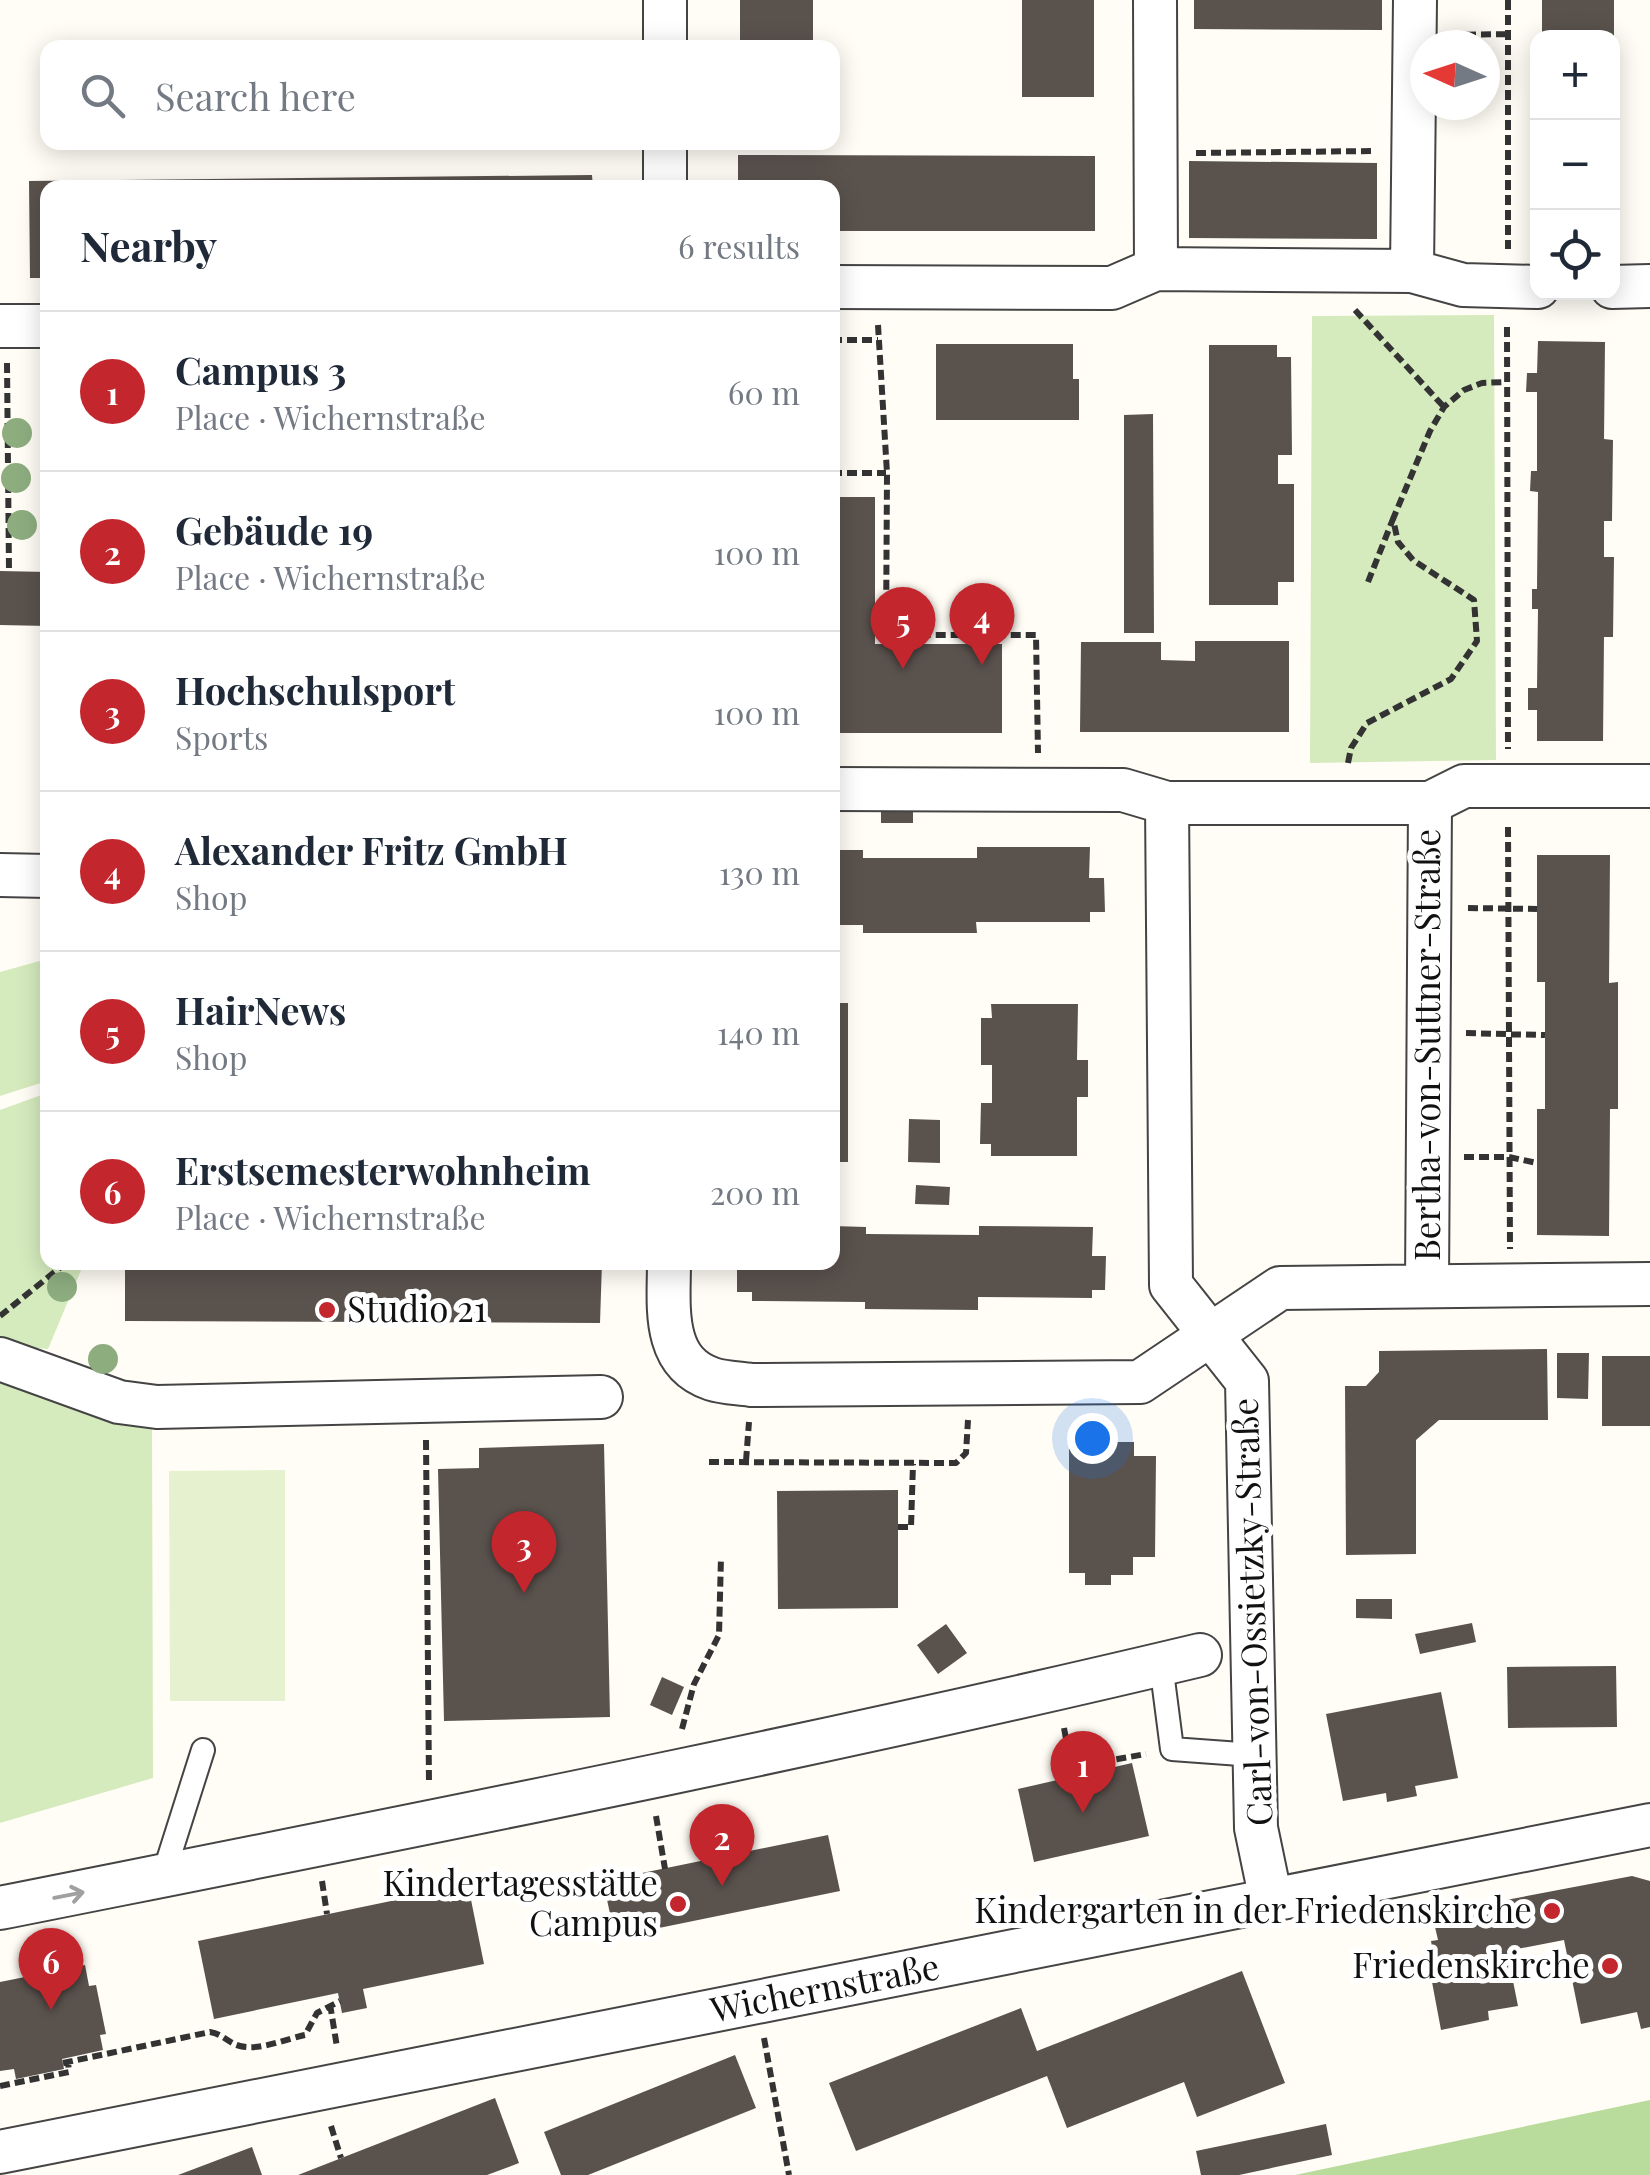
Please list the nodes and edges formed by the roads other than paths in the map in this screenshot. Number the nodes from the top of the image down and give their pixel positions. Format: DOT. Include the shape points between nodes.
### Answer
graph roads {
  1 [pos="664,0"];
  2 [pos="1154,0"];
  3 [pos="1415,18"];
  4 [pos="665,40"];
  5 [pos="665,150"];
  6 [pos="665,180"];
  7 [pos="1156,269"];
  8 [pos="1412,272"];
  9 [pos="1650,286"];
  10 [pos="840,287"];
  11 [pos="1523,287"];
  12 [pos="1620,287"];
  13 [pos="1650,786"];
  14 [pos="840,788"];
  15 [pos="1167,803"];
  16 [pos="1430,803"];
  17 [pos="0,875"];
  18 [pos="40,876"];
  19 [pos="669,1270"];
  20 [pos="1650,1284"];
  21 [pos="1426,1286"];
  22 [pos="1210,1335"];
  23 [pos="0,1358"];
  24 [pos="601,1397"];
  25 [pos="1180,1660"];
  26 [pos="203,1750"];
  27 [pos="1254,1755"];
  28 [pos="1650,1825"];
  29 [pos="163,1876"];
  30 [pos="1271,1900"];
  31 [pos="0,1908"];
  32 [pos="0,2152"];
  1 -- 4 [label="street"];
  2 -- 7 [label="street"];
  3 -- 8 [label="street"];
  5 -- 6 [label="street"];
  7 -- 8 [label="street"];
  7 -- 10 [label="street" via="1112,288"];
  8 -- 11 [label="street" via="1464,285"];
  9 -- 12 [label="street"];
  13 -- 16 [label="street, Bertha-von-Suttner-Straße" via="1464,786"];
  14 -- 15 [label="street" via="1123,790"];
  15 -- 16 [label="street, Bertha-von-Suttner-Straße"];
  15 -- 22 [label="street, Carl-von-Ossietzky-Straße" via="1171,1284"];
  16 -- 21 [label="street, Bertha-von-Suttner-Straße"];
  17 -- 18 [label="street"];
  19 -- 22 [label="street" via="670,1332 682,1360 709,1378 751,1385 1140,1382"];
  20 -- 21 [label="street, Bertha-von-Suttner-Straße"];
  21 -- 22 [label="street, Bertha-von-Suttner-Straße" via="1280,1288"];
  22 -- 27 [label="street, Carl-von-Ossietzky-Straße" via="1248,1382"];
  23 -- 24 [label="street" via="119,1402 156,1406"];
  25 -- 27 [label="lane" via="1172,1750"];
  25 -- 29 [label="street" via="649,1779"];
  26 -- 29 [label="lane"];
  27 -- 30 [label="street, Carl-von-Ossietzky-Straße" via="1256,1828"];
  28 -- 30 [label="street, Wichernstraße"];
  31 -- 29 [label="street, one-way"];
  30 -- 32 [label="street, Wichernstraße"];
}
